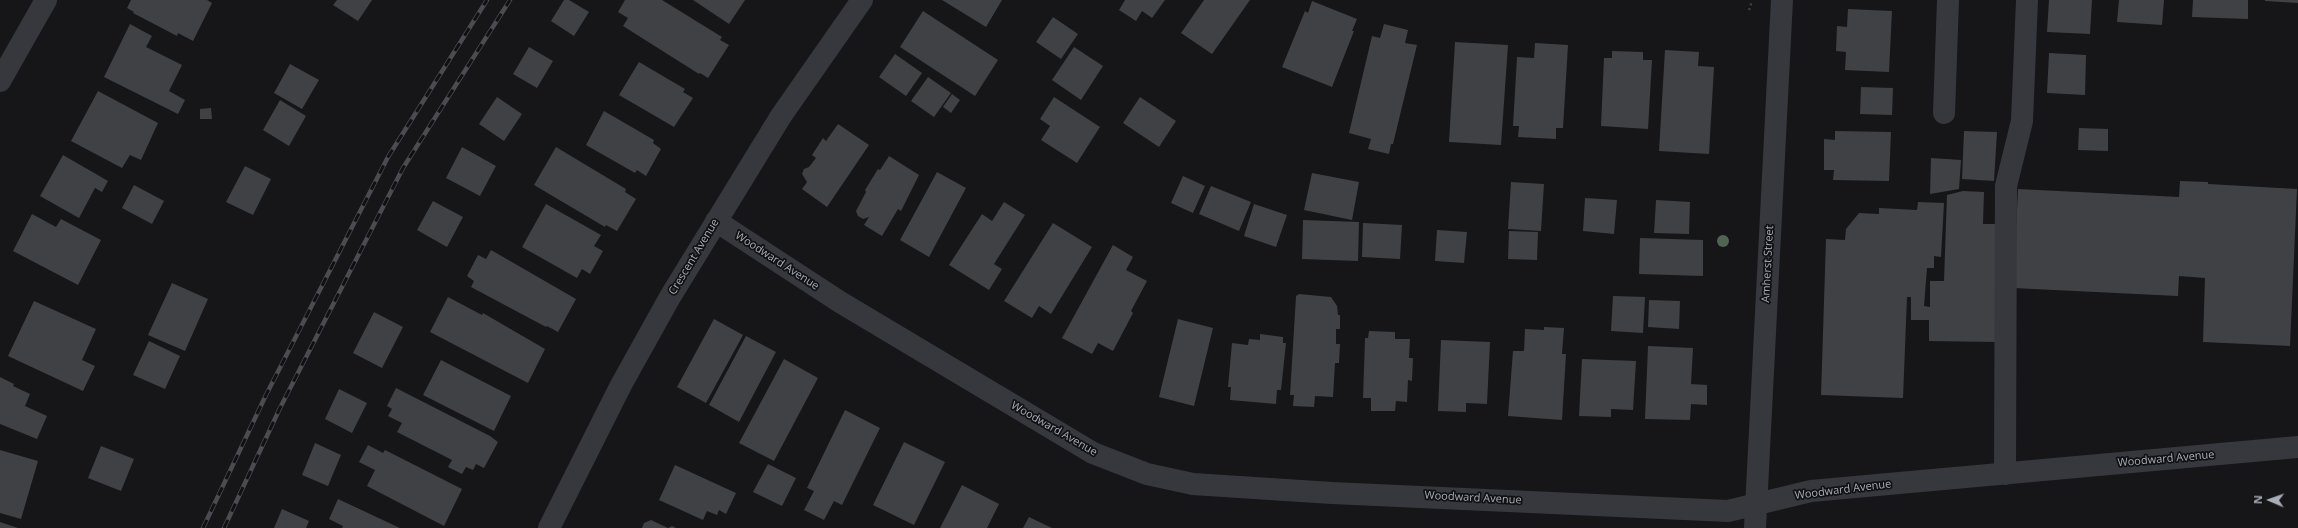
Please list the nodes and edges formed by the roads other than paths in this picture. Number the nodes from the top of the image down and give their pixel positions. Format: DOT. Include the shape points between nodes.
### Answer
graph roads {
  1 [pos="46,0"];
  2 [pos="862,0"];
  3 [pos="1782,0"];
  4 [pos="1948,0"];
  5 [pos="2028,0"];
  6 [pos="0,81"];
  7 [pos="1944,113"];
  8 [pos="716,221"];
  9 [pos="2298,447"];
  10 [pos="2005,474"];
  11 [pos="1756,504"];
  12 [pos="549,528"];
  13 [pos="1755,528"];
  1 -- 6 [label="street"];
  2 -- 8 [label="street, Crescent Avenue" via="781,116"];
  3 -- 11 [label="street, Amherst Street"];
  4 -- 7 [label="street"];
  5 -- 10 [label="street" via="2022,121 2006,186"];
  8 -- 11 [label="street, Woodward Avenue" via="840,302 1093,454 1147,474 1193,484 1332,493 1728,511"];
  8 -- 12 [label="street, Crescent Avenue" via="621,385"];
  9 -- 10 [label="street, Woodward Avenue"];
  10 -- 11 [label="street, Woodward Avenue" via="1811,492"];
  11 -- 13 [label="street, Amherst Street"];
}
